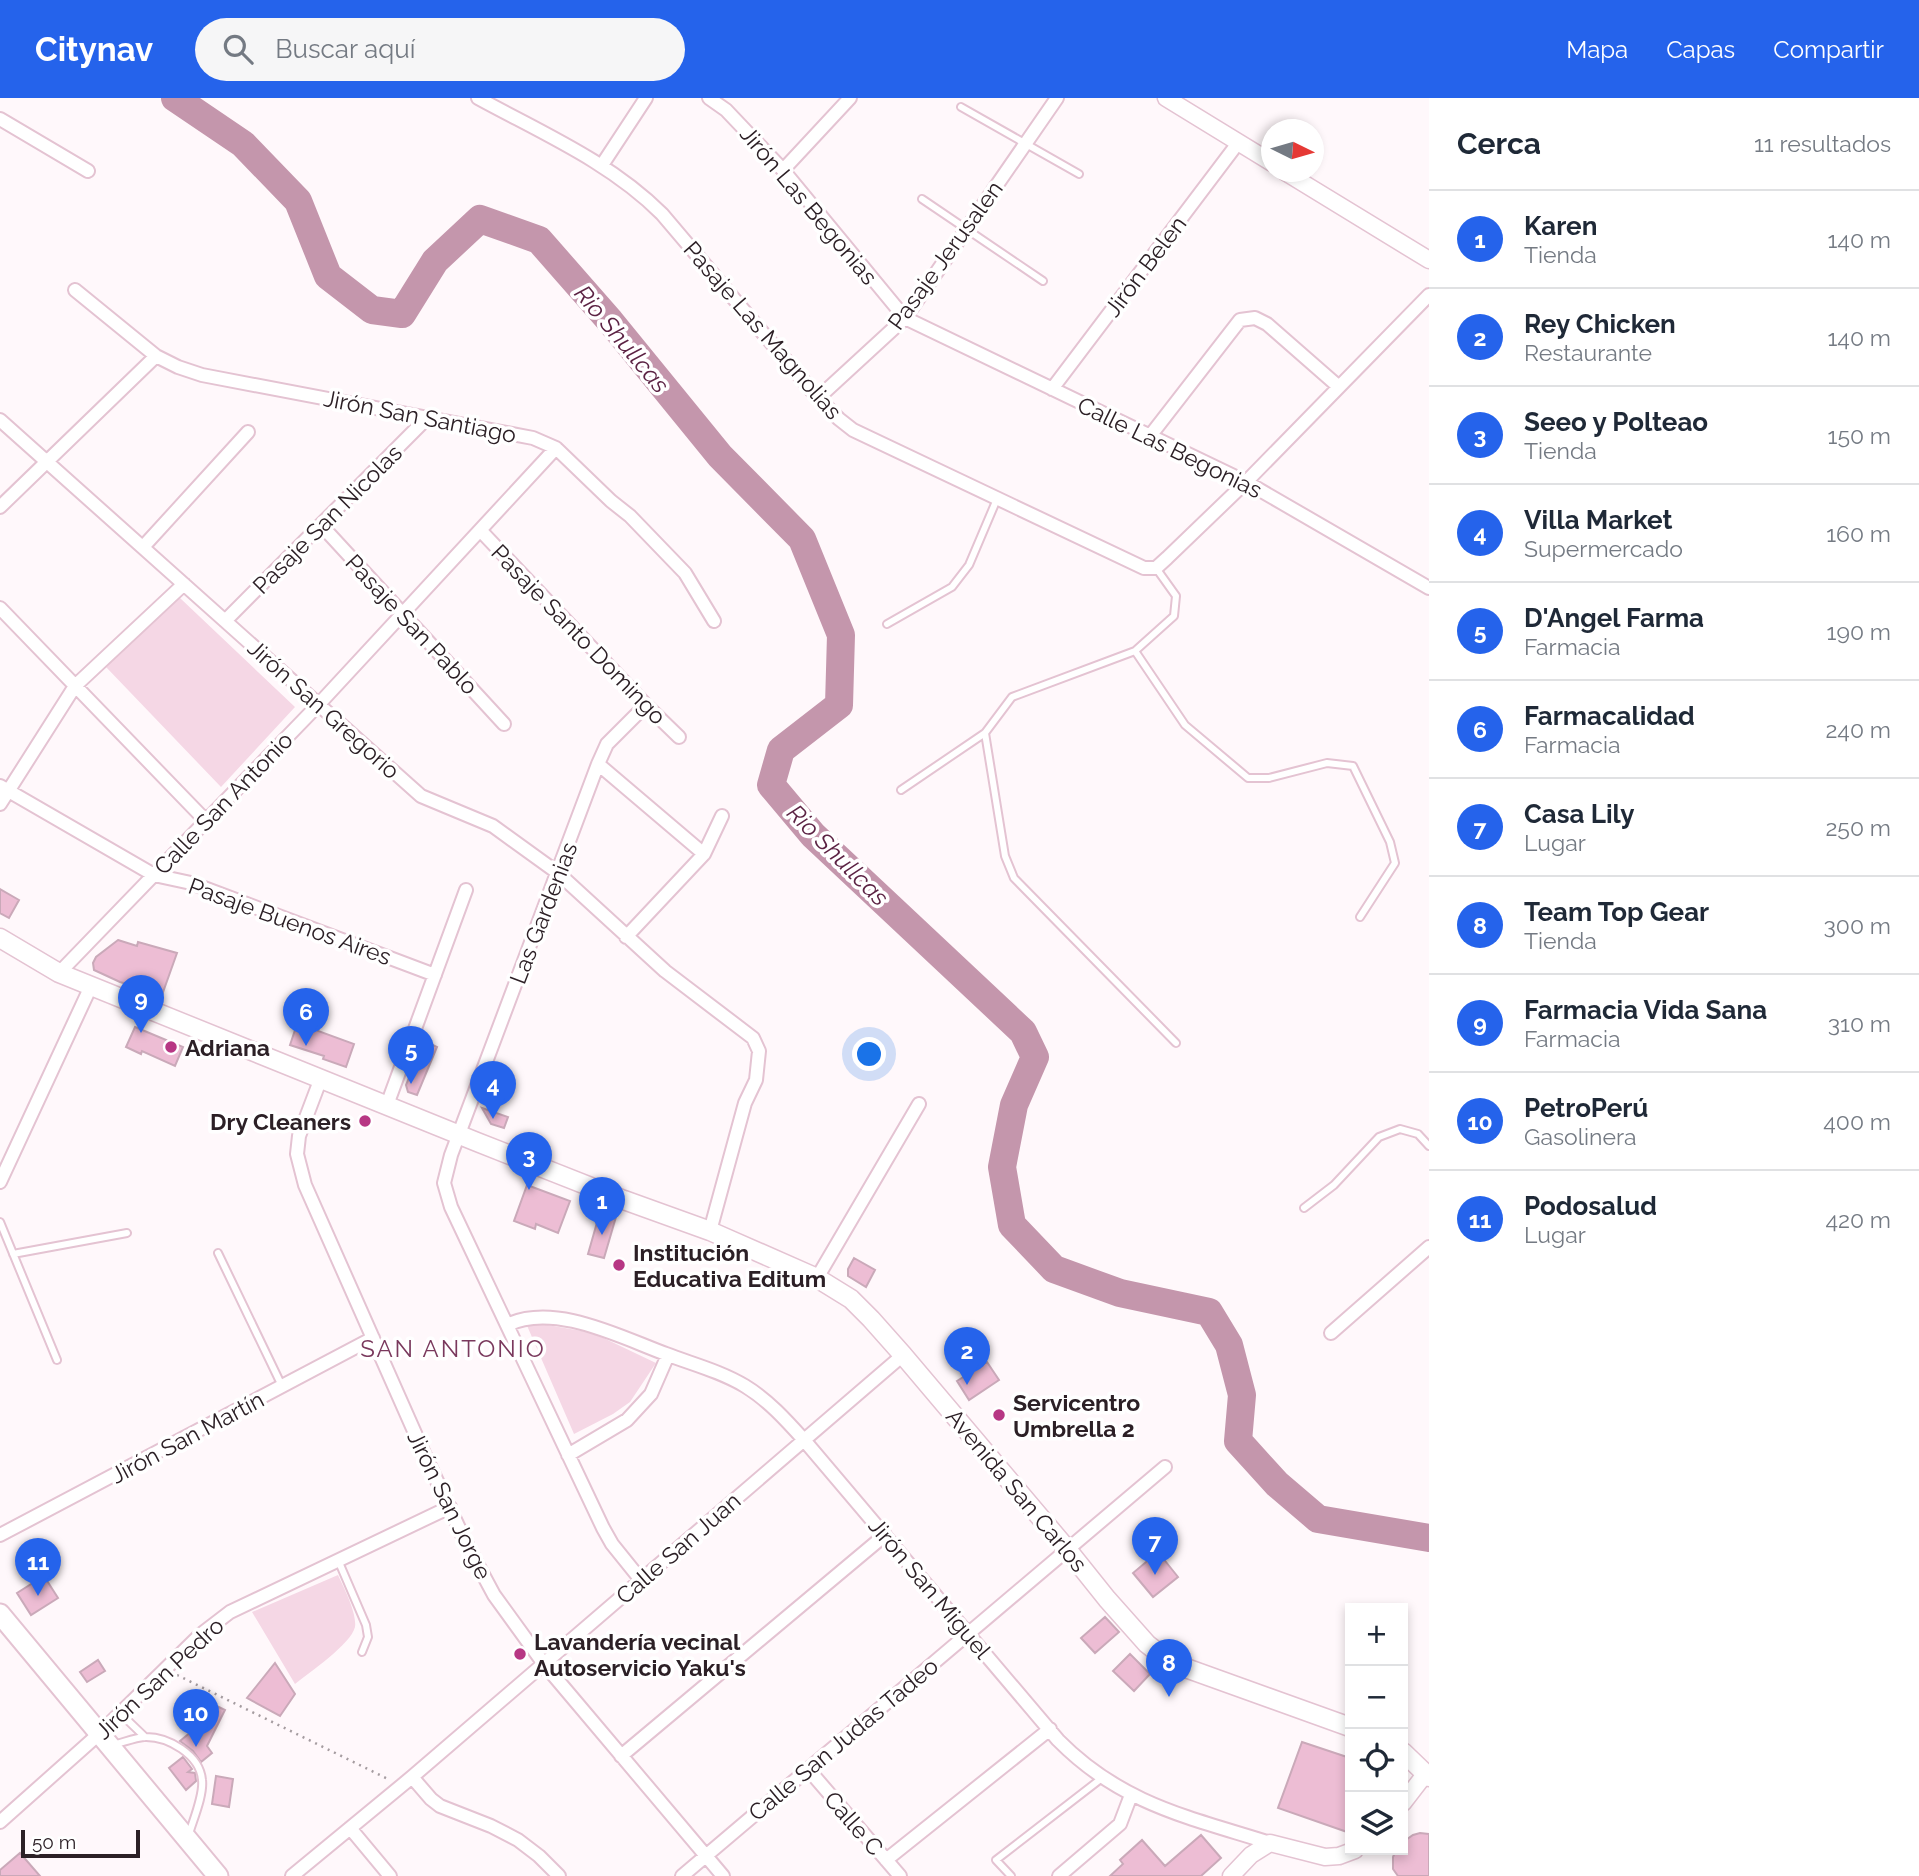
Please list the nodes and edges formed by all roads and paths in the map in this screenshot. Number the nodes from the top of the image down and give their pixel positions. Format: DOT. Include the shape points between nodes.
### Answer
graph roads {
  1 [pos="478,98"];
  2 [pos="646,98"];
  3 [pos="709,98"];
  4 [pos="850,98"];
  5 [pos="1057,98"];
  6 [pos="1166,98"];
  7 [pos="961,107"];
  8 [pos="0,119"];
  9 [pos="1238,143"];
  10 [pos="1026,144"];
  11 [pos="1261,157"];
  12 [pos="602,165"];
  13 [pos="783,170"];
  14 [pos="88,171"];
  15 [pos="1079,174"];
  16 [pos="1301,182"];
  17 [pos="922,199"];
  18 [pos="966,229"];
  19 [pos="1429,260"];
  20 [pos="1043,281"];
  21 [pos="75,290"];
  22 [pos="1429,295"];
  23 [pos="905,318"];
  24 [pos="156,356"];
  25 [pos="1339,387"];
  26 [pos="1052,388"];
  27 [pos="818,398"];
  28 [pos="428,417"];
  29 [pos="0,420"];
  30 [pos="248,432"];
  31 [pos="1150,436"];
  32 [pos="556,448"];
  33 [pos="47,462"];
  34 [pos="1246,482"];
  35 [pos="998,497"];
  36 [pos="0,507"];
  37 [pos="321,525"];
  38 [pos="480,530"];
  39 [pos="143,547"];
  40 [pos="1150,568"];
  41 [pos="184,584"];
  42 [pos="1429,588"];
  43 [pos="0,608"];
  44 [pos="402,614"];
  45 [pos="225,621"];
  46 [pos="714,621"];
  47 [pos="887,624"];
  48 [pos="1135,651"];
  49 [pos="75,686"];
  50 [pos="319,704"];
  51 [pos="646,705"];
  52 [pos="504,724"];
  53 [pos="985,733"];
  54 [pos="679,737"];
  55 [pos="598,764"];
  56 [pos="4,788"];
  57 [pos="901,790"];
  58 [pos="0,804"];
  59 [pos="722,816"];
  60 [pos="206,821"];
  61 [pos="704,854"];
  62 [pos="558,873"];
  63 [pos="154,875"];
  64 [pos="466,890"];
  65 [pos="1360,917"];
  66 [pos="626,937"];
  67 [pos="0,938"];
  68 [pos="59,973"];
  69 [pos="435,975"];
  70 [pos="91,986"];
  71 [pos="1176,1043"];
  72 [pos="321,1079"];
  73 [pos="919,1104"];
  74 [pos="387,1105"];
  75 [pos="459,1134"];
  76 [pos="1429,1146"];
  77 [pos="0,1182"];
  78 [pos="1304,1208"];
  79 [pos="0,1222"];
  80 [pos="710,1231"];
  81 [pos="127,1233"];
  82 [pos="1429,1247"];
  83 [pos="218,1253"];
  84 [pos="13,1254"];
  85 [pos="817,1278"];
  86 [pos="507,1325"];
  87 [pos="1331,1333"];
  88 [pos="373,1338"];
  89 [pos="668,1355"];
  90 [pos="903,1355"];
  91 [pos="57,1360"];
  92 [pos="282,1386"];
  93 [pos="804,1440"];
  94 [pos="568,1455"];
  95 [pos="1164,1467"];
  96 [pos="450,1507"];
  97 [pos="0,1535"];
  98 [pos="885,1535"];
  99 [pos="1067,1549"];
  100 [pos="338,1560"];
  101 [pos="641,1580"];
  102 [pos="0,1614"];
  103 [pos="968,1632"];
  104 [pos="362,1652"];
  105 [pos="544,1664"];
  106 [pos="165,1669"];
  107 [pos="120,1713"];
  108 [pos="1345,1725"];
  109 [pos="1050,1729"];
  110 [pos="145,1737"];
  111 [pos="105,1739"];
  112 [pos="621,1755"];
  113 [pos="1408,1756"];
  114 [pos="808,1769"];
  115 [pos="1428,1774"];
  116 [pos="1102,1777"];
  117 [pos="407,1782"];
  118 [pos="1131,1795"];
  119 [pos="1408,1796"];
  120 [pos="0,1822"];
  121 [pos="350,1828"];
  122 [pos="188,1839"];
  123 [pos="1270,1843"];
  124 [pos="1345,1854"];
  125 [pos="705,1856"];
  126 [pos="886,1860"];
  127 [pos="218,1876"];
  128 [pos="292,1876"];
  129 [pos="390,1876"];
  130 [pos="559,1876"];
  131 [pos="682,1876"];
  132 [pos="723,1876"];
  133 [pos="900,1876"];
  134 [pos="1011,1876"];
  135 [pos="1059,1876"];
  136 [pos="1231,1876"];
  1 -- 12 [label="street, Pasaje Las Magnolias"];
  2 -- 12 [label="street"];
  3 -- 13 [label="street, Jirón Las Begonias"];
  4 -- 13 [label="street"];
  5 -- 10 [label="street, Pasaje Jerusalen"];
  6 -- 9 [label="street"];
  7 -- 10 [label="lane"];
  8 -- 14 [label="street"];
  9 -- 11 [label="street"];
  9 -- 26 [label="street, Jirón Belen"];
  10 -- 15 [label="lane"];
  10 -- 18 [label="street, Pasaje Jerusalen"];
  12 -- 27 [label="street, Pasaje Las Magnolias" via="662,214"];
  13 -- 23 [label="street, Jirón Las Begonias"];
  16 -- 19 [label="street"];
  17 -- 18 [label="lane"];
  18 -- 20 [label="lane"];
  18 -- 23 [label="street, Pasaje Jerusalen"];
  21 -- 24 [label="street, Jirón San Santiago"];
  22 -- 25 [label="street"];
  23 -- 26 [label="street, Calle Las Begonias"];
  23 -- 27 [label="street, Pasaje Jerusalen"];
  24 -- 28 [label="street, Jirón San Santiago" via="202,375"];
  24 -- 33 [label="street"];
  25 -- 31 [label="street" via="1267,324 1255,318 1240,320"];
  25 -- 34 [label="street"];
  26 -- 31 [label="street, Calle Las Begonias"];
  27 -- 35 [label="street, Pasaje Las Magnolias" via="853,430"];
  28 -- 32 [label="street, Jirón San Santiago" via="533,438"];
  28 -- 37 [label="street, Pasaje San Nicolas"];
  29 -- 33 [label="street, Jirón San Gregorio"];
  30 -- 39 [label="street"];
  31 -- 34 [label="street, Calle Las Begonias"];
  32 -- 38 [label="street, Calle San Antonio"];
  32 -- 46 [label="street, Jirón San Santiago" via="685,573"];
  33 -- 36 [label="street"];
  33 -- 39 [label="street, Jirón San Gregorio"];
  34 -- 40 [label="street"];
  34 -- 42 [label="street, Calle Las Begonias"];
  35 -- 40 [label="street, Pasaje Las Magnolias"];
  35 -- 47 [label="lane" via="969,565 952,587"];
  37 -- 44 [label="street, Pasaje San Pablo"];
  37 -- 45 [label="street, Pasaje San Nicolas"];
  38 -- 44 [label="street, Calle San Antonio"];
  38 -- 51 [label="street, Pasaje Santo Domingo"];
  39 -- 41 [label="street, Jirón San Gregorio"];
  40 -- 48 [label="lane" via="1176,596 1174,616"];
  41 -- 45 [label="street, Jirón San Gregorio"];
  41 -- 49 [label="street"];
  43 -- 49 [label="street"];
  44 -- 50 [label="street, Calle San Antonio"];
  44 -- 52 [label="street, Pasaje San Pablo"];
  45 -- 50 [label="street, Jirón San Gregorio"];
  48 -- 53 [label="lane" via="1012,697"];
  48 -- 65 [label="lane" via="1185,725 1248,778 1269,778 1327,763 1353,766 1391,842 1395,863"];
  49 -- 56 [label="street"];
  49 -- 60 [label="street"];
  50 -- 60 [label="street, Calle San Antonio"];
  50 -- 62 [label="street, Jirón San Gregorio" via="422,796 493,826"];
  51 -- 54 [label="street, Pasaje Santo Domingo"];
  51 -- 55 [label="street, Las Gardenias" via="607,744"];
  53 -- 57 [label="lane"];
  53 -- 71 [label="lane" via="1004,856 1014,878"];
  55 -- 61 [label="street"];
  55 -- 62 [label="street, Las Gardenias"];
  56 -- 58 [label="street"];
  56 -- 63 [label="street, Pasaje Buenos Aires"];
  59 -- 61 [label="street"];
  60 -- 63 [label="street, Calle San Antonio"];
  61 -- 66 [label="street"];
  62 -- 66 [label="street, Jirón San Gregorio"];
  62 -- 75 [label="street, Las Gardenias"];
  63 -- 68 [label="street, Calle San Antonio"];
  63 -- 69 [label="street, Pasaje Buenos Aires" via="191,883"];
  64 -- 69 [label="street"];
  66 -- 80 [label="street, Jirón San Gregorio" via="753,1038 759,1051 756,1080"];
  67 -- 68 [label="main road, Avenida San Carlos"];
  68 -- 70 [label="main road, Avenida San Carlos"];
  69 -- 74 [label="street"];
  70 -- 72 [label="main road, Avenida San Carlos"];
  70 -- 77 [label="street"];
  72 -- 74 [label="main road, Avenida San Carlos"];
  72 -- 88 [label="street, Jirón San Jorge" via="299,1136 297,1154 305,1185"];
  73 -- 85 [label="street"];
  74 -- 75 [label="main road, Avenida San Carlos"];
  75 -- 80 [label="main road, Avenida San Carlos"];
  75 -- 86 [label="street, Las Gardenias" via="444,1183"];
  76 -- 78 [label="lane" via="1419,1134 1400,1129 1379,1137 1334,1185"];
  79 -- 84 [label="lane"];
  80 -- 85 [label="main road, Avenida San Carlos"];
  81 -- 84 [label="lane"];
  82 -- 87 [label="street"];
  83 -- 92 [label="lane"];
  84 -- 91 [label="lane"];
  85 -- 90 [label="main road, Avenida San Carlos" via="851,1299"];
  86 -- 89 [label="street, Jirón San Miguel" via="527,1318 565,1320"];
  86 -- 94 [label="street, Las Gardenias"];
  88 -- 92 [label="street, Jirón San Martín"];
  88 -- 96 [label="street, Jirón San Jorge"];
  89 -- 93 [label="street, Jirón San Miguel" via="744,1386 772,1406"];
  89 -- 94 [label="street" via="651,1394 628,1420"];
  90 -- 93 [label="street, Calle San Juan"];
  90 -- 99 [label="main road, Avenida San Carlos"];
  92 -- 97 [label="street, Jirón San Martín"];
  93 -- 98 [label="street, Jirón San Miguel"];
  93 -- 101 [label="street, Calle San Juan"];
  94 -- 101 [label="street, Las Gardenias" via="607,1536"];
  95 -- 99 [label="street, Calle San Judas Tadeo"];
  96 -- 100 [label="street, Jirón San Pedro"];
  96 -- 105 [label="street, Jirón San Jorge" via="494,1595"];
  98 -- 103 [label="street, Jirón San Miguel"];
  98 -- 112 [label="street"];
  99 -- 103 [label="street, Calle San Judas Tadeo"];
  99 -- 108 [label="main road, Avenida San Carlos" via="1147,1644 1165,1658"];
  100 -- 104 [label="lane" via="366,1625 368,1637"];
  100 -- 106 [label="street, Jirón San Pedro" via="230,1612"];
  101 -- 105 [label="street, Calle San Juan"];
  102 -- 111 [label="main road"];
  103 -- 109 [label="street, Jirón San Miguel"];
  103 -- 114 [label="street, Calle San Judas Tadeo"];
  105 -- 112 [label="street, Jirón San Jorge"];
  105 -- 117 [label="street, Calle San Juan"];
  106 -- 107 [label="street, Jirón San Pedro"];
  106 -- 117 [label="path"];
  107 -- 110 [label="lane"];
  107 -- 111 [label="street, Jirón San Pedro"];
  109 -- 116 [label="street, Jirón San Miguel" via="1073,1755"];
  109 -- 126 [label="street"];
  110 -- 111 [label="lane"];
  110 -- 122 [label="lane" via="168,1741 188,1754 199,1769 202,1786"];
  111 -- 120 [label="street, Jirón San Pedro"];
  111 -- 122 [label="main road"];
  112 -- 125 [label="street, Jirón San Jorge"];
  113 -- 115 [label="main road"];
  114 -- 125 [label="street, Calle San Judas Tadeo"];
  114 -- 126 [label="street, Calle C"];
  115 -- 119 [label="street"];
  116 -- 118 [label="street, Jirón San Miguel"];
  116 -- 134 [label="lane" via="996,1860"];
  117 -- 121 [label="street, Calle San Juan"];
  117 -- 130 [label="street" via="440,1806 518,1840"];
  118 -- 123 [label="street, Jirón San Miguel"];
  118 -- 135 [label="street" via="1120,1824"];
  121 -- 128 [label="street, Calle San Juan"];
  121 -- 129 [label="street"];
  122 -- 127 [label="main road"];
  123 -- 124 [label="street, Jirón San Miguel" via="1325,1857"];
  123 -- 136 [label="street"];
  125 -- 131 [label="street, Calle San Judas Tadeo"];
  125 -- 132 [label="street, Jirón San Jorge"];
  126 -- 133 [label="street, Calle C"];
}
